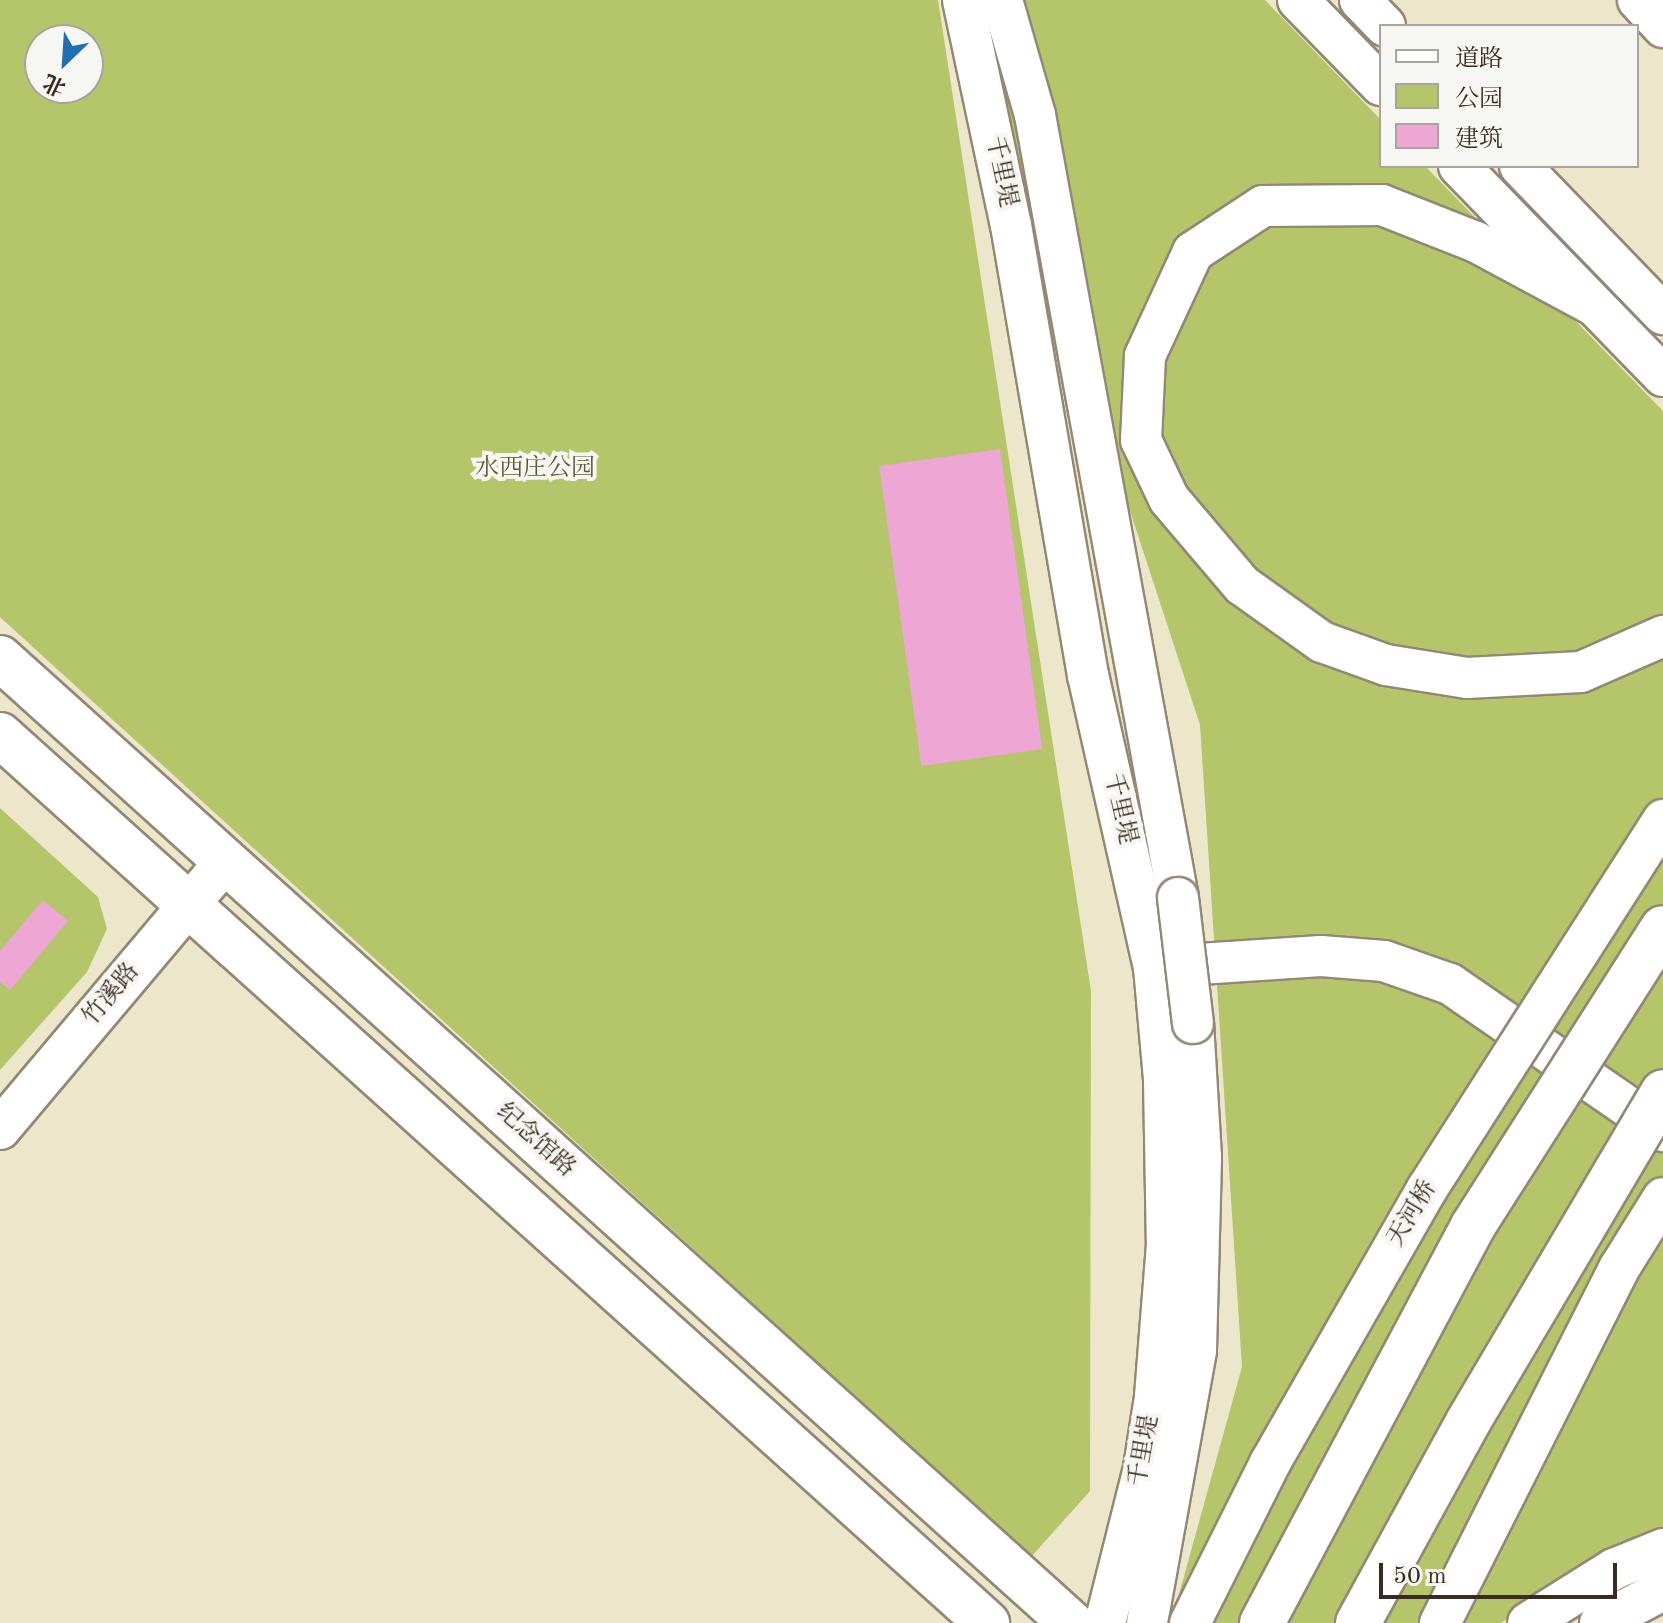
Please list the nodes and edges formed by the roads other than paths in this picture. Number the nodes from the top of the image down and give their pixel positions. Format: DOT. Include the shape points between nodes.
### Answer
graph roads {
  1 [pos="963,0"];
  2 [pos="1002,0"];
  3 [pos="1298,0"];
  4 [pos="1360,0"];
  5 [pos="1638,0"];
  6 [pos="1383,24"];
  7 [pos="1663,27"];
  8 [pos="1379,83"];
  9 [pos="1461,168"];
  10 [pos="1522,168"];
  11 [pos="1595,306"];
  12 [pos="1663,314"];
  13 [pos="1663,376"];
  14 [pos="1663,636"];
  15 [pos="0,658"];
  16 [pos="0,735"];
  17 [pos="1663,820"];
  18 [pos="225,862"];
  19 [pos="188,905"];
  20 [pos="1663,928"];
  21 [pos="1154,967"];
  22 [pos="1663,1092"];
  23 [pos="0,1129"];
  24 [pos="1663,1131"];
  25 [pos="1663,1198"];
  26 [pos="1663,1549"];
  27 [pos="1663,1590"];
  28 [pos="987,1623"];
  29 [pos="1071,1623"];
  30 [pos="1105,1623"];
  31 [pos="1147,1623"];
  32 [pos="1190,1623"];
  33 [pos="1262,1623"];
  34 [pos="1358,1623"];
  35 [pos="1440,1623"];
  36 [pos="1528,1623"];
  37 [pos="1600,1623"];
  1 -- 21 [label="street, 千里堤" via="1011,225 1088,675"];
  2 -- 31 [label="street, bridge" via="1035,115 1178,898 1193,1023 1201,1157 1196,1350 1171,1512"];
  3 -- 8 [label="street"];
  4 -- 6 [label="street"];
  5 -- 7 [label="street"];
  9 -- 11 [label="street"];
  10 -- 12 [label="street"];
  11 -- 13 [label="street"];
  11 -- 14 [label="street" via="1476,242 1382,205 1263,206 1193,252 1145,356 1141,440 1169,499 1242,585 1322,642 1386,665 1467,678 1581,672"];
  15 -- 18 [label="main road, 纪念馆路"];
  16 -- 19 [label="main road"];
  17 -- 32 [label="street, 天河桥, bridge" via="1427,1189 1270,1463"];
  18 -- 19 [label="street, 竹溪路"];
  18 -- 29 [label="main road, 纪念馆路"];
  19 -- 23 [label="street, 竹溪路"];
  19 -- 28 [label="main road"];
  20 -- 33 [label="main road, bridge" via="1473,1226"];
  21 -- 24 [label="street" via="1321,956 1384,961 1450,984"];
  21 -- 30 [label="street, 千里堤" via="1168,1169 1163,1307 1144,1468"];
  22 -- 34 [label="main road, bridge" via="1468,1422"];
  25 -- 35 [label="street" via="1620,1267"];
  26 -- 36 [label="street" via="1592,1581"];
  27 -- 37 [label="street"];
}
